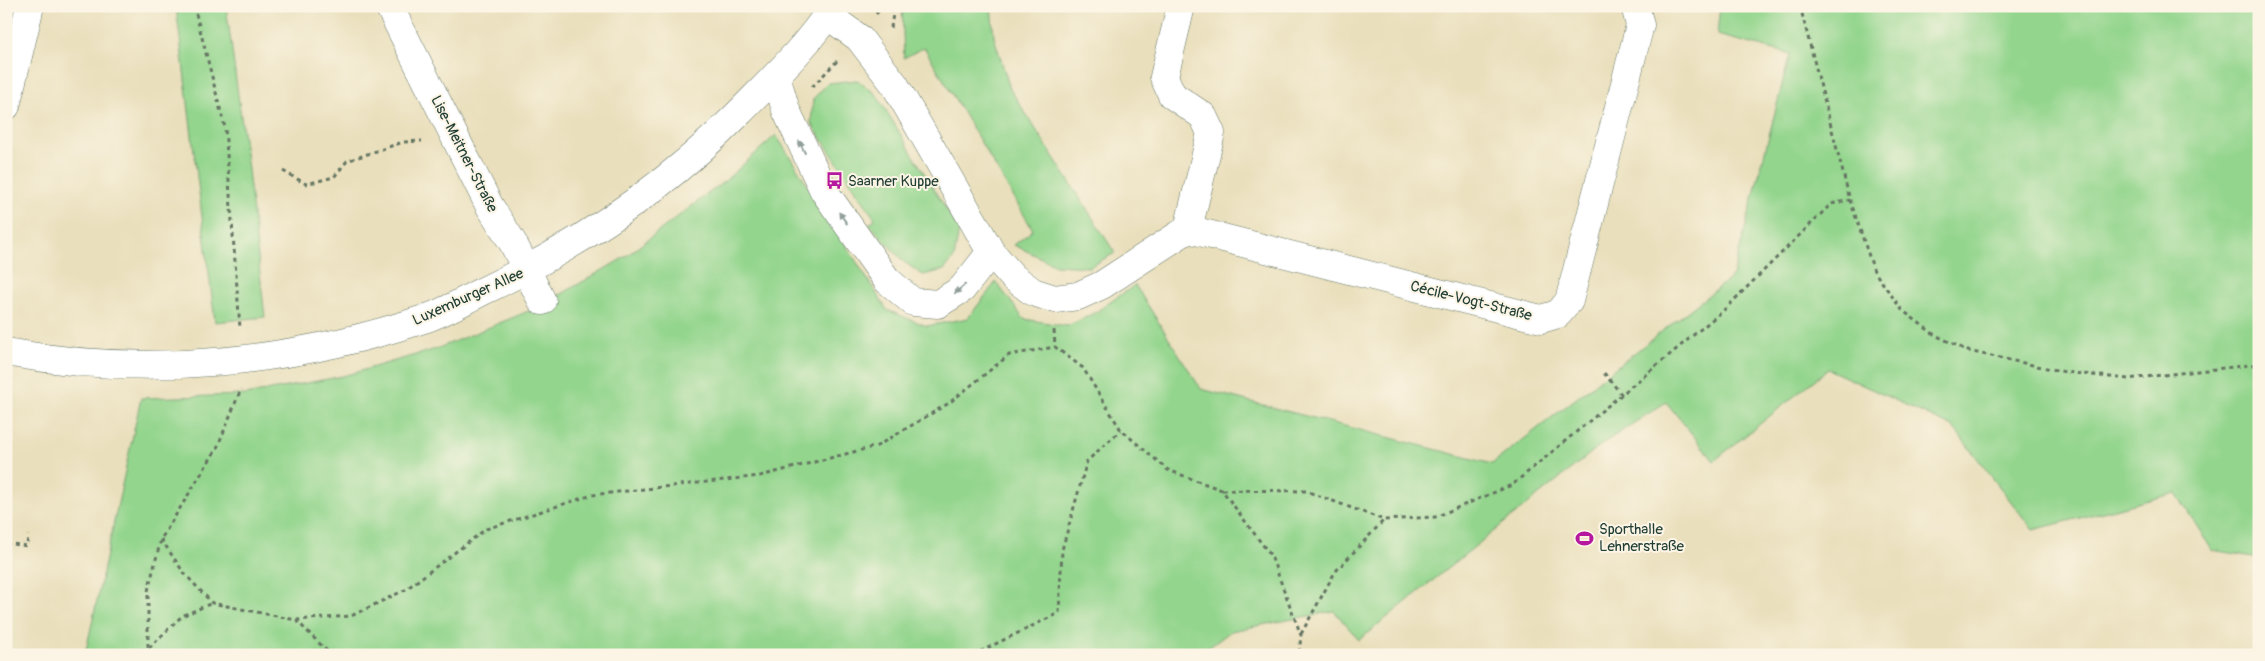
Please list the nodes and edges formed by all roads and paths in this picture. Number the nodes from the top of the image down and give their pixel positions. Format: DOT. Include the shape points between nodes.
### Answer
graph roads {
  1 [pos="30,6"];
  2 [pos="389,6"];
  3 [pos="1180,6"];
  4 [pos="1635,6"];
  5 [pos="1800,6"];
  6 [pos="830,11"];
  7 [pos="776,76"];
  8 [pos="6,106"];
  9 [pos="457,140"];
  10 [pos="283,171"];
  11 [pos="1850,200"];
  12 [pos="1188,229"];
  13 [pos="991,252"];
  14 [pos="528,270"];
  15 [pos="542,301"];
  16 [pos="6,352"];
  17 [pos="2259,364"];
  18 [pos="1604,373"];
  19 [pos="1622,395"];
  20 [pos="1120,430"];
  21 [pos="1222,490"];
  22 [pos="1384,520"];
  23 [pos="28,535"];
  24 [pos="161,539"];
  25 [pos="6,543"];
  26 [pos="212,603"];
  27 [pos="296,620"];
  28 [pos="1301,635"];
  29 [pos="148,649"];
  30 [pos="331,655"];
  31 [pos="973,655"];
  32 [pos="1299,655"];
  1 -- 8 [label="street"];
  2 -- 9 [label="street, Lise-Meitner-Straße"];
  3 -- 12 [label="street" via="1164,77 1172,95 1202,116 1211,133"];
  4 -- 12 [label="street, Cécile-Vogt-Straße" via="1640,25 1615,129 1569,302 1558,314 1542,320"];
  5 -- 11 [label="path"];
  6 -- 7 [label="street, Luxemburger Allee"];
  6 -- 13 [label="street" via="859,38 895,85"];
  13 -- 7 [label="street, one-way" via="962,289 938,304 913,302 887,280 824,191 792,126"];
  7 -- 14 [label="street, Luxemburger Allee" via="702,150 611,220"];
  9 -- 10 [label="path" via="404,142 347,161 334,177 306,184"];
  9 -- 14 [label="street, Lise-Meitner-Straße" via="489,205"];
  11 -- 17 [label="path" via="1874,271 1902,310 1935,335 1968,351 2065,372 2128,379"];
  11 -- 19 [label="path" via="1830,204 1725,309"];
  12 -- 13 [label="street" via="1102,285 1078,296 1056,299 1033,292 1013,277"];
  14 -- 15 [label="street, Lise-Meitner-Straße"];
  14 -- 16 [label="street, Luxemburger Allee" via="430,317 340,344 242,361 126,364 44,359"];
  18 -- 19 [label="path"];
  19 -- 22 [label="path" via="1512,485 1436,517"];
  20 -- 21 [label="path" via="1168,470"];
  20 -- 27 [label="path" via="1083,368 1055,347 1009,355 949,403 877,446 760,476 592,495 486,529 405,590 351,616"];
  20 -- 31 [label="path" via="1087,461 1062,550 1059,612"];
  21 -- 22 [label="path" via="1306,491"];
  21 -- 28 [label="path" via="1271,556"];
  22 -- 28 [label="path" via="1335,572"];
  23 -- 25 [label="path" via="27,546"];
  24 -- 26 [label="path" via="184,573"];
  26 -- 27 [label="path"];
  26 -- 29 [label="path" via="182,616"];
  27 -- 30 [label="path"];
  28 -- 32 [label="path"];
}
